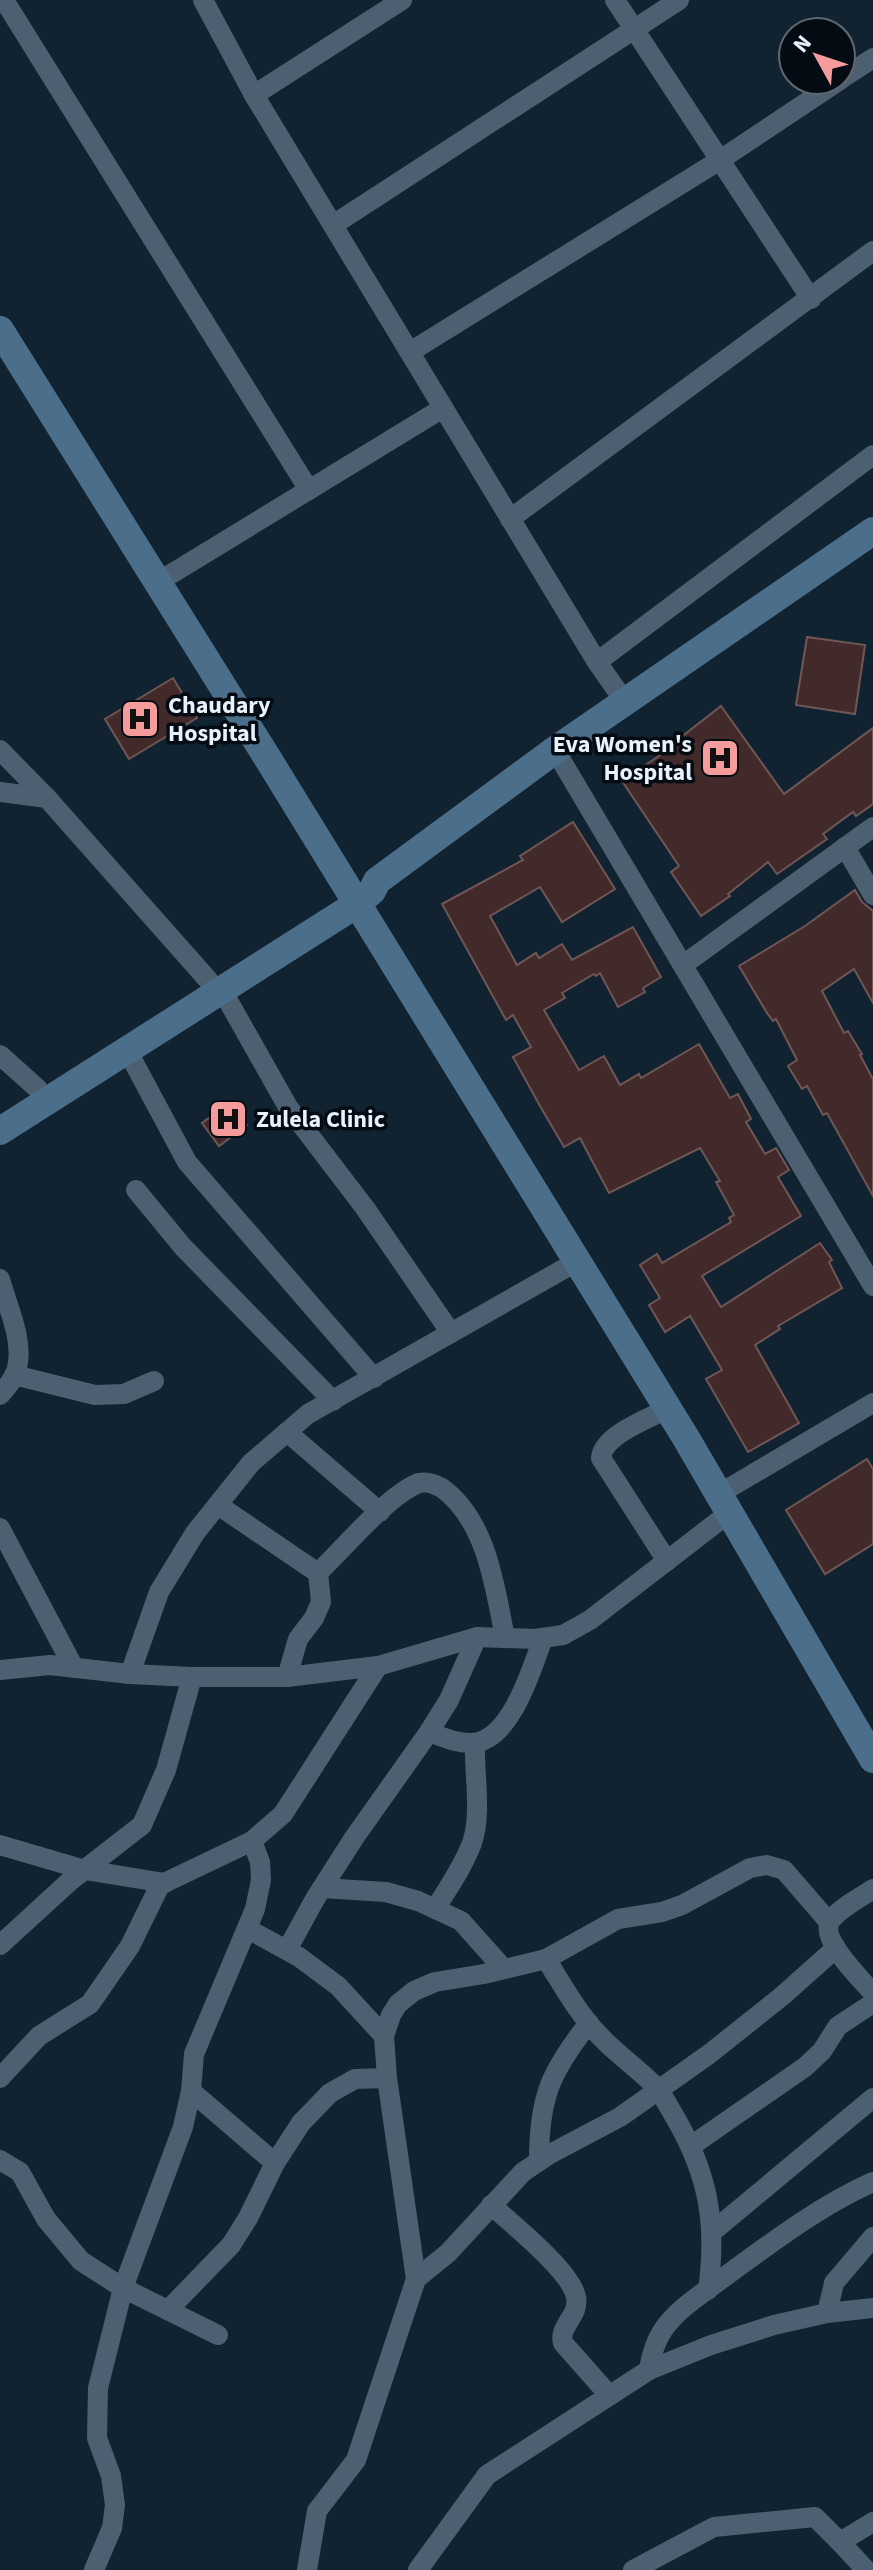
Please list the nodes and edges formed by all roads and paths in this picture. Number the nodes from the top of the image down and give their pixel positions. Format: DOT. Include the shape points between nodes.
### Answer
graph roads {
  1 [pos="4,0"];
  2 [pos="203,0"];
  3 [pos="402,0"];
  4 [pos="615,0"];
  5 [pos="679,0"];
  6 [pos="634,29"];
  7 [pos="254,95"];
  8 [pos="816,96"];
  9 [pos="720,160"];
  10 [pos="333,225"];
  11 [pos="873,251"];
  12 [pos="811,299"];
  13 [pos="0,330"];
  14 [pos="410,352"];
  15 [pos="443,408"];
  16 [pos="873,455"];
  17 [pos="309,490"];
  18 [pos="510,519"];
  19 [pos="873,531"];
  20 [pos="158,582"];
  21 [pos="597,662"];
  22 [pos="625,702"];
  23 [pos="0,750"];
  24 [pos="555,750"];
  25 [pos="0,792"];
  26 [pos="47,798"];
  27 [pos="873,827"];
  28 [pos="845,847"];
  29 [pos="873,895"];
  30 [pos="354,898"];
  31 [pos="683,965"];
  32 [pos="215,985"];
  33 [pos="127,1050"];
  34 [pos="0,1055"];
  35 [pos="38,1089"];
  36 [pos="0,1113"];
  37 [pos="0,1131"];
  38 [pos="136,1190"];
  39 [pos="576,1262"];
  40 [pos="0,1279"];
  41 [pos="873,1286"];
  42 [pos="451,1333"];
  43 [pos="14,1375"];
  44 [pos="374,1378"];
  45 [pos="154,1381"];
  46 [pos="0,1395"];
  47 [pos="333,1401"];
  48 [pos="873,1403"];
  49 [pos="667,1409"];
  50 [pos="287,1432"];
  51 [pos="724,1504"];
  52 [pos="218,1505"];
  53 [pos="380,1512"];
  54 [pos="0,1528"];
  55 [pos="667,1561"];
  56 [pos="318,1573"];
  57 [pos="477,1637"];
  58 [pos="505,1638"];
  59 [pos="543,1638"];
  60 [pos="378,1666"];
  61 [pos="74,1668"];
  62 [pos="0,1670"];
  63 [pos="130,1674"];
  64 [pos="192,1677"];
  65 [pos="287,1677"];
  66 [pos="429,1732"];
  67 [pos="475,1744"];
  68 [pos="873,1759"];
  69 [pos="252,1841"];
  70 [pos="0,1845"];
  71 [pos="85,1870"];
  72 [pos="165,1883"];
  73 [pos="322,1888"];
  74 [pos="873,1889"];
  75 [pos="435,1909"];
  76 [pos="829,1922"];
  77 [pos="248,1929"];
  78 [pos="0,1945"];
  79 [pos="836,1948"];
  80 [pos="287,1950"];
  81 [pos="546,1959"];
  82 [pos="504,1969"];
  83 [pos="873,1993"];
  84 [pos="873,2003"];
  85 [pos="589,2023"];
  86 [pos="384,2036"];
  87 [pos="0,2078"];
  88 [pos="387,2078"];
  89 [pos="658,2090"];
  90 [pos="191,2091"];
  91 [pos="873,2098"];
  92 [pos="691,2146"];
  93 [pos="0,2160"];
  94 [pos="539,2161"];
  95 [pos="275,2163"];
  96 [pos="873,2182"];
  97 [pos="491,2205"];
  98 [pos="712,2232"];
  99 [pos="873,2237"];
  100 [pos="416,2279"];
  101 [pos="123,2288"];
  102 [pos="708,2290"];
  103 [pos="873,2308"];
  104 [pos="168,2310"];
  105 [pos="827,2313"];
  106 [pos="218,2335"];
  107 [pos="649,2370"];
  108 [pos="609,2395"];
  109 [pos="873,2522"];
  110 [pos="840,2542"];
  111 [pos="94,2570"];
  112 [pos="307,2570"];
  113 [pos="418,2570"];
  114 [pos="633,2570"];
  115 [pos="866,2570"];
  1 -- 17 [label="street"];
  2 -- 7 [label="street"];
  3 -- 7 [label="street"];
  4 -- 6 [label="street"];
  5 -- 6 [label="street"];
  6 -- 9 [label="street"];
  6 -- 10 [label="street"];
  7 -- 10 [label="street"];
  8 -- 9 [label="street"];
  9 -- 12 [label="street"];
  9 -- 14 [label="street"];
  10 -- 14 [label="street"];
  11 -- 12 [label="street"];
  12 -- 18 [label="street"];
  13 -- 20 [label="street"];
  14 -- 15 [label="street"];
  15 -- 17 [label="street"];
  15 -- 18 [label="street"];
  16 -- 21 [label="street"];
  17 -- 20 [label="street"];
  18 -- 21 [label="street"];
  19 -- 22 [label="street"];
  20 -- 30 [label="street"];
  21 -- 22 [label="street"];
  22 -- 24 [label="street"];
  23 -- 26 [label="street"];
  24 -- 30 [label="street" via="377,881 372,891"];
  24 -- 31 [label="street"];
  25 -- 26 [label="street"];
  26 -- 32 [label="street"];
  27 -- 28 [label="street"];
  28 -- 29 [label="street"];
  28 -- 31 [label="street"];
  30 -- 32 [label="street"];
  30 -- 39 [label="street"];
  31 -- 41 [label="street"];
  32 -- 33 [label="street"];
  32 -- 35 [label="street"];
  32 -- 42 [label="street" via="288,1107"];
  33 -- 37 [label="street"];
  33 -- 44 [label="street" via="194,1172"];
  34 -- 35 [label="street"];
  35 -- 36 [label="street"];
  38 -- 47 [label="street" via="183,1247"];
  39 -- 42 [label="street"];
  39 -- 49 [label="street"];
  40 -- 43 [label="street" via="16,1339"];
  42 -- 44 [label="street"];
  43 -- 45 [label="street" via="95,1395 124,1394"];
  43 -- 46 [label="street"];
  44 -- 47 [label="street"];
  47 -- 50 [label="street"];
  48 -- 51 [label="street"];
  49 -- 51 [label="street"];
  49 -- 55 [label="street" via="610,1439 601,1458"];
  50 -- 52 [label="street" via="251,1463"];
  50 -- 53 [label="street"];
  51 -- 55 [label="street"];
  51 -- 68 [label="street"];
  52 -- 56 [label="street"];
  52 -- 63 [label="street" via="159,1592"];
  53 -- 56 [label="street"];
  53 -- 58 [label="street" via="421,1482 450,1494 474,1526"];
  54 -- 61 [label="street"];
  55 -- 59 [label="street" via="590,1620 563,1635"];
  56 -- 65 [label="street" via="321,1602 298,1639"];
  57 -- 58 [label="street"];
  57 -- 60 [label="street"];
  57 -- 66 [label="street"];
  58 -- 59 [label="street"];
  59 -- 67 [label="street" via="523,1695 492,1735"];
  60 -- 65 [label="street"];
  60 -- 69 [label="street" via="283,1814"];
  61 -- 62 [label="street"];
  61 -- 63 [label="street"];
  63 -- 64 [label="street"];
  64 -- 65 [label="street"];
  64 -- 71 [label="street" via="166,1770 142,1825"];
  66 -- 67 [label="street"];
  66 -- 73 [label="street"];
  67 -- 75 [label="street" via="473,1841"];
  69 -- 72 [label="street"];
  69 -- 77 [label="street" via="261,1880"];
  70 -- 71 [label="street"];
  71 -- 72 [label="street"];
  71 -- 78 [label="street"];
  72 -- 87 [label="street" via="90,2004 39,2036"];
  73 -- 75 [label="street" via="386,1892"];
  73 -- 80 [label="street"];
  74 -- 76 [label="street"];
  75 -- 82 [label="street" via="461,1921"];
  76 -- 79 [label="street" via="827,1935"];
  76 -- 81 [label="street" via="784,1870 767,1865 750,1868 682,1905 618,1919"];
  77 -- 80 [label="street"];
  77 -- 90 [label="street" via="197,2044"];
  79 -- 83 [label="street"];
  79 -- 89 [label="street" via="781,1997"];
  80 -- 86 [label="street" via="338,1986"];
  81 -- 82 [label="street"];
  81 -- 85 [label="street"];
  82 -- 86 [label="street" via="414,1991 398,2004"];
  84 -- 92 [label="street" via="838,2026 805,2067"];
  85 -- 89 [label="street"];
  85 -- 94 [label="street" via="552,2075 539,2127"];
  86 -- 88 [label="street"];
  88 -- 95 [label="street" via="355,2079 330,2093 301,2123"];
  88 -- 100 [label="street"];
  89 -- 92 [label="street"];
  89 -- 94 [label="street"];
  90 -- 95 [label="street"];
  90 -- 101 [label="street"];
  91 -- 98 [label="street"];
  92 -- 98 [label="street"];
  93 -- 101 [label="street" via="20,2172 46,2219 81,2261"];
  94 -- 97 [label="street"];
  95 -- 104 [label="street" via="231,2245"];
  96 -- 102 [label="street" via="775,2240"];
  97 -- 100 [label="street"];
  97 -- 108 [label="street" via="573,2288 576,2307 561,2338"];
  98 -- 102 [label="street"];
  99 -- 105 [label="street" via="834,2283"];
  100 -- 112 [label="street" via="356,2460 317,2511"];
  101 -- 104 [label="street"];
  101 -- 111 [label="street" via="98,2388 97,2438 115,2505 112,2528"];
  102 -- 107 [label="street" via="661,2331"];
  103 -- 105 [label="street"];
  104 -- 106 [label="street"];
  105 -- 107 [label="street" via="736,2337"];
  107 -- 108 [label="street"];
  108 -- 113 [label="street" via="487,2475"];
  109 -- 110 [label="street"];
  110 -- 114 [label="street" via="815,2517 714,2527"];
  110 -- 115 [label="street"];
}
